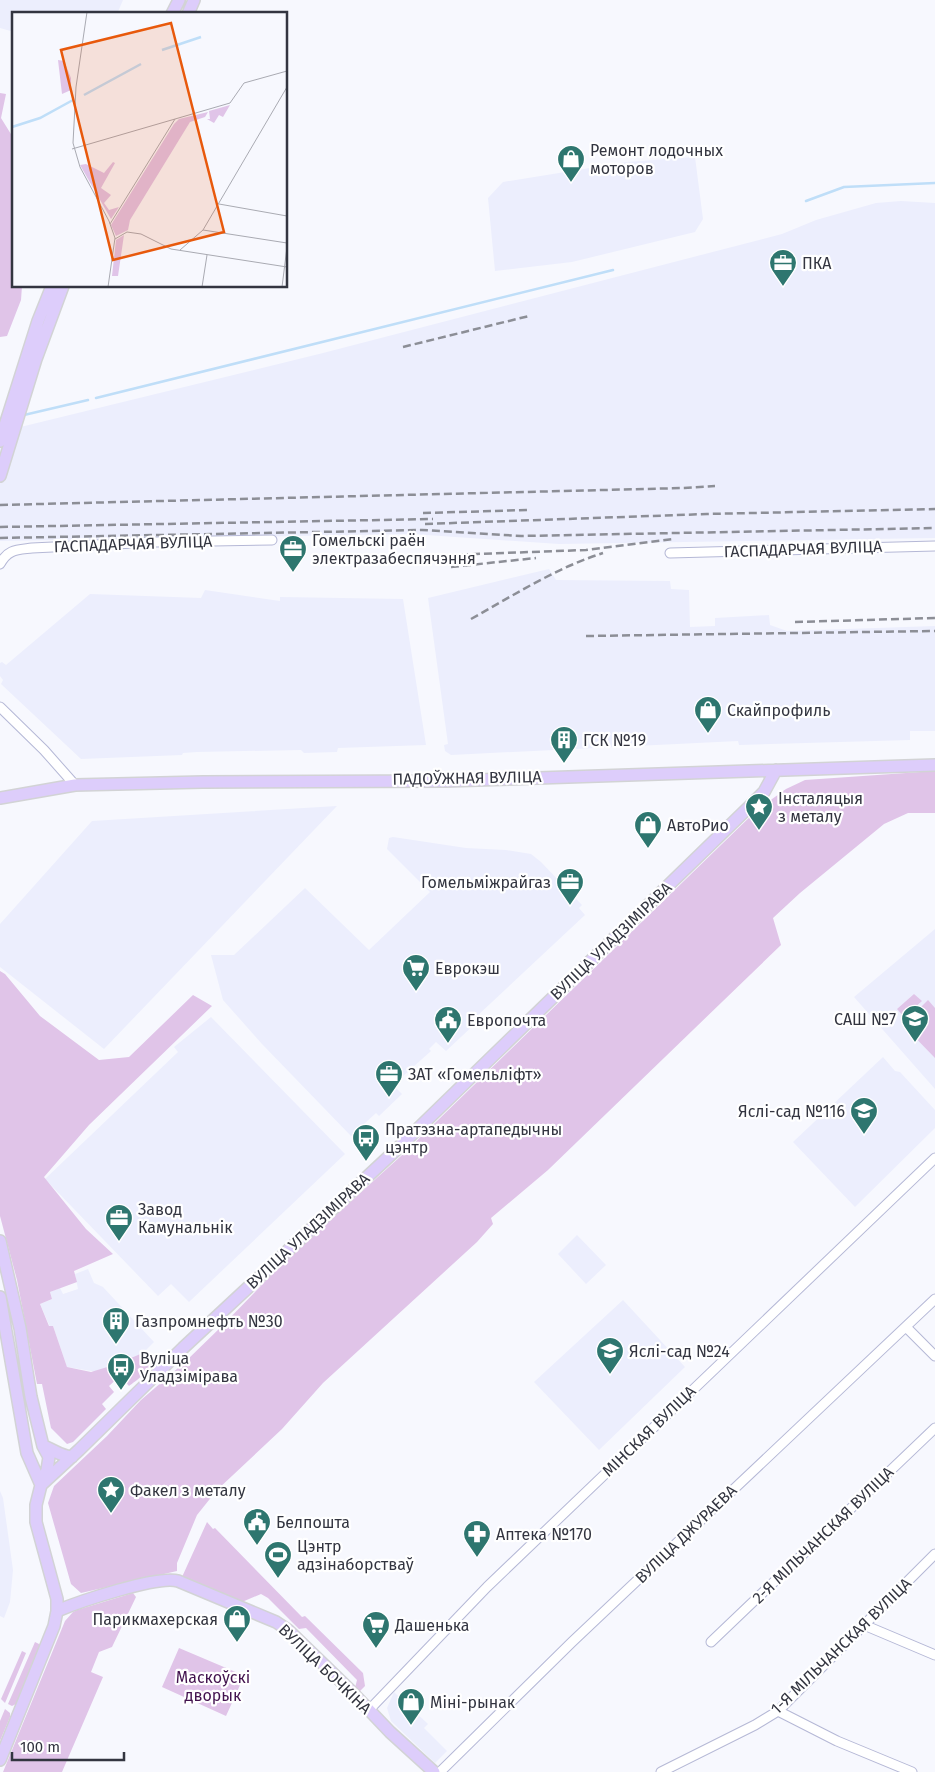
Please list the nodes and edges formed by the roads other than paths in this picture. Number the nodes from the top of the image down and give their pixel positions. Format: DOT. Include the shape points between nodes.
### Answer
graph roads {
  1 [pos="179,0"];
  2 [pos="194,0"];
  3 [pos="173,12"];
  4 [pos="189,12"];
  5 [pos="51,288"];
  6 [pos="62,288"];
  7 [pos="31,357"];
  8 [pos="0,442"];
  9 [pos="0,476"];
  10 [pos="272,540"];
  11 [pos="935,546"];
  12 [pos="670,553"];
  13 [pos="0,564"];
  14 [pos="0,707"];
  15 [pos="935,765"];
  16 [pos="776,770"];
  17 [pos="75,785"];
  18 [pos="0,798"];
  19 [pos="935,1158"];
  20 [pos="0,1241"];
  21 [pos="0,1297"];
  22 [pos="935,1299"];
  23 [pos="906,1327"];
  24 [pos="935,1356"];
  25 [pos="935,1428"];
  26 [pos="43,1446"];
  27 [pos="72,1457"];
  28 [pos="41,1485"];
  29 [pos="935,1554"];
  30 [pos="57,1611"];
  31 [pos="864,1625"];
  32 [pos="711,1642"];
  33 [pos="935,1655"];
  34 [pos="369,1710"];
  35 [pos="778,1711"];
  36 [pos="0,1760"];
  37 [pos="679,1764"];
  38 [pos="434,1772"];
  39 [pos="440,1772"];
  40 [pos="661,1772"];
  41 [pos="685,1772"];
  42 [pos="912,1772"];
  1 -- 3 [label="main road"];
  2 -- 4 [label="main road"];
  5 -- 7 [label="main road"];
  6 -- 7 [label="main road"];
  7 -- 8 [label="main road"];
  7 -- 9 [label="main road"];
  10 -- 13 [label="street, ГАСПАДАРЧАЯ ВУЛІЦА" via="32,548 12,551"];
  11 -- 12 [label="street, ГАСПАДАРЧАЯ ВУЛІЦА"];
  14 -- 17 [label="street"];
  15 -- 16 [label="main road, ПАДОЎЖНАЯ ВУЛІЦА"];
  16 -- 17 [label="main road, ПАДОЎЖНАЯ ВУЛІЦА" via="446,781"];
  16 -- 27 [label="main road, ВУЛІЦА УЛАДЗІМІРАВА" via="764,792 751,805 396,1150 183,1348"];
  17 -- 18 [label="main road, ПАДОЎЖНАЯ ВУЛІЦА"];
  19 -- 34 [label="street, МІНСКАЯ ВУЛІЦА" via="487,1587"];
  20 -- 26 [label="main road"];
  21 -- 28 [label="main road" via="27,1452"];
  22 -- 23 [label="street, ВУЛІЦА ДЖУРАЕВА"];
  23 -- 24 [label="street"];
  23 -- 39 [label="street, ВУЛІЦА ДЖУРАЕВА" via="572,1642"];
  25 -- 32 [label="street, 2-Я МІЛЬЧАНСКАЯ ВУЛІЦА"];
  26 -- 27 [label="main road"];
  26 -- 28 [label="main road" via="49,1457"];
  27 -- 28 [label="main road, ВУЛІЦА УЛАДЗІМІРАВА"];
  28 -- 30 [label="main road" via="36,1522 53,1580"];
  29 -- 31 [label="street, 1-Я МІЛЬЧАНСКАЯ ВУЛІЦА"];
  30 -- 34 [label="main road, ВУЛІЦА БОЧКІНА" via="145,1584 169,1580 178,1582 280,1624"];
  30 -- 36 [label="main road" via="49,1640"];
  31 -- 33 [label="street"];
  31 -- 35 [label="street, 1-Я МІЛЬЧАНСКАЯ ВУЛІЦА"];
  34 -- 38 [label="main road, ВУЛІЦА БОЧКІНА"];
  35 -- 37 [label="street, 1-Я МІЛЬЧАНСКАЯ ВУЛІЦА"];
  35 -- 42 [label="street" via="837,1741"];
  37 -- 40 [label="street, 1-Я МІЛЬЧАНСКАЯ ВУЛІЦА"];
  37 -- 41 [label="street"];
}
